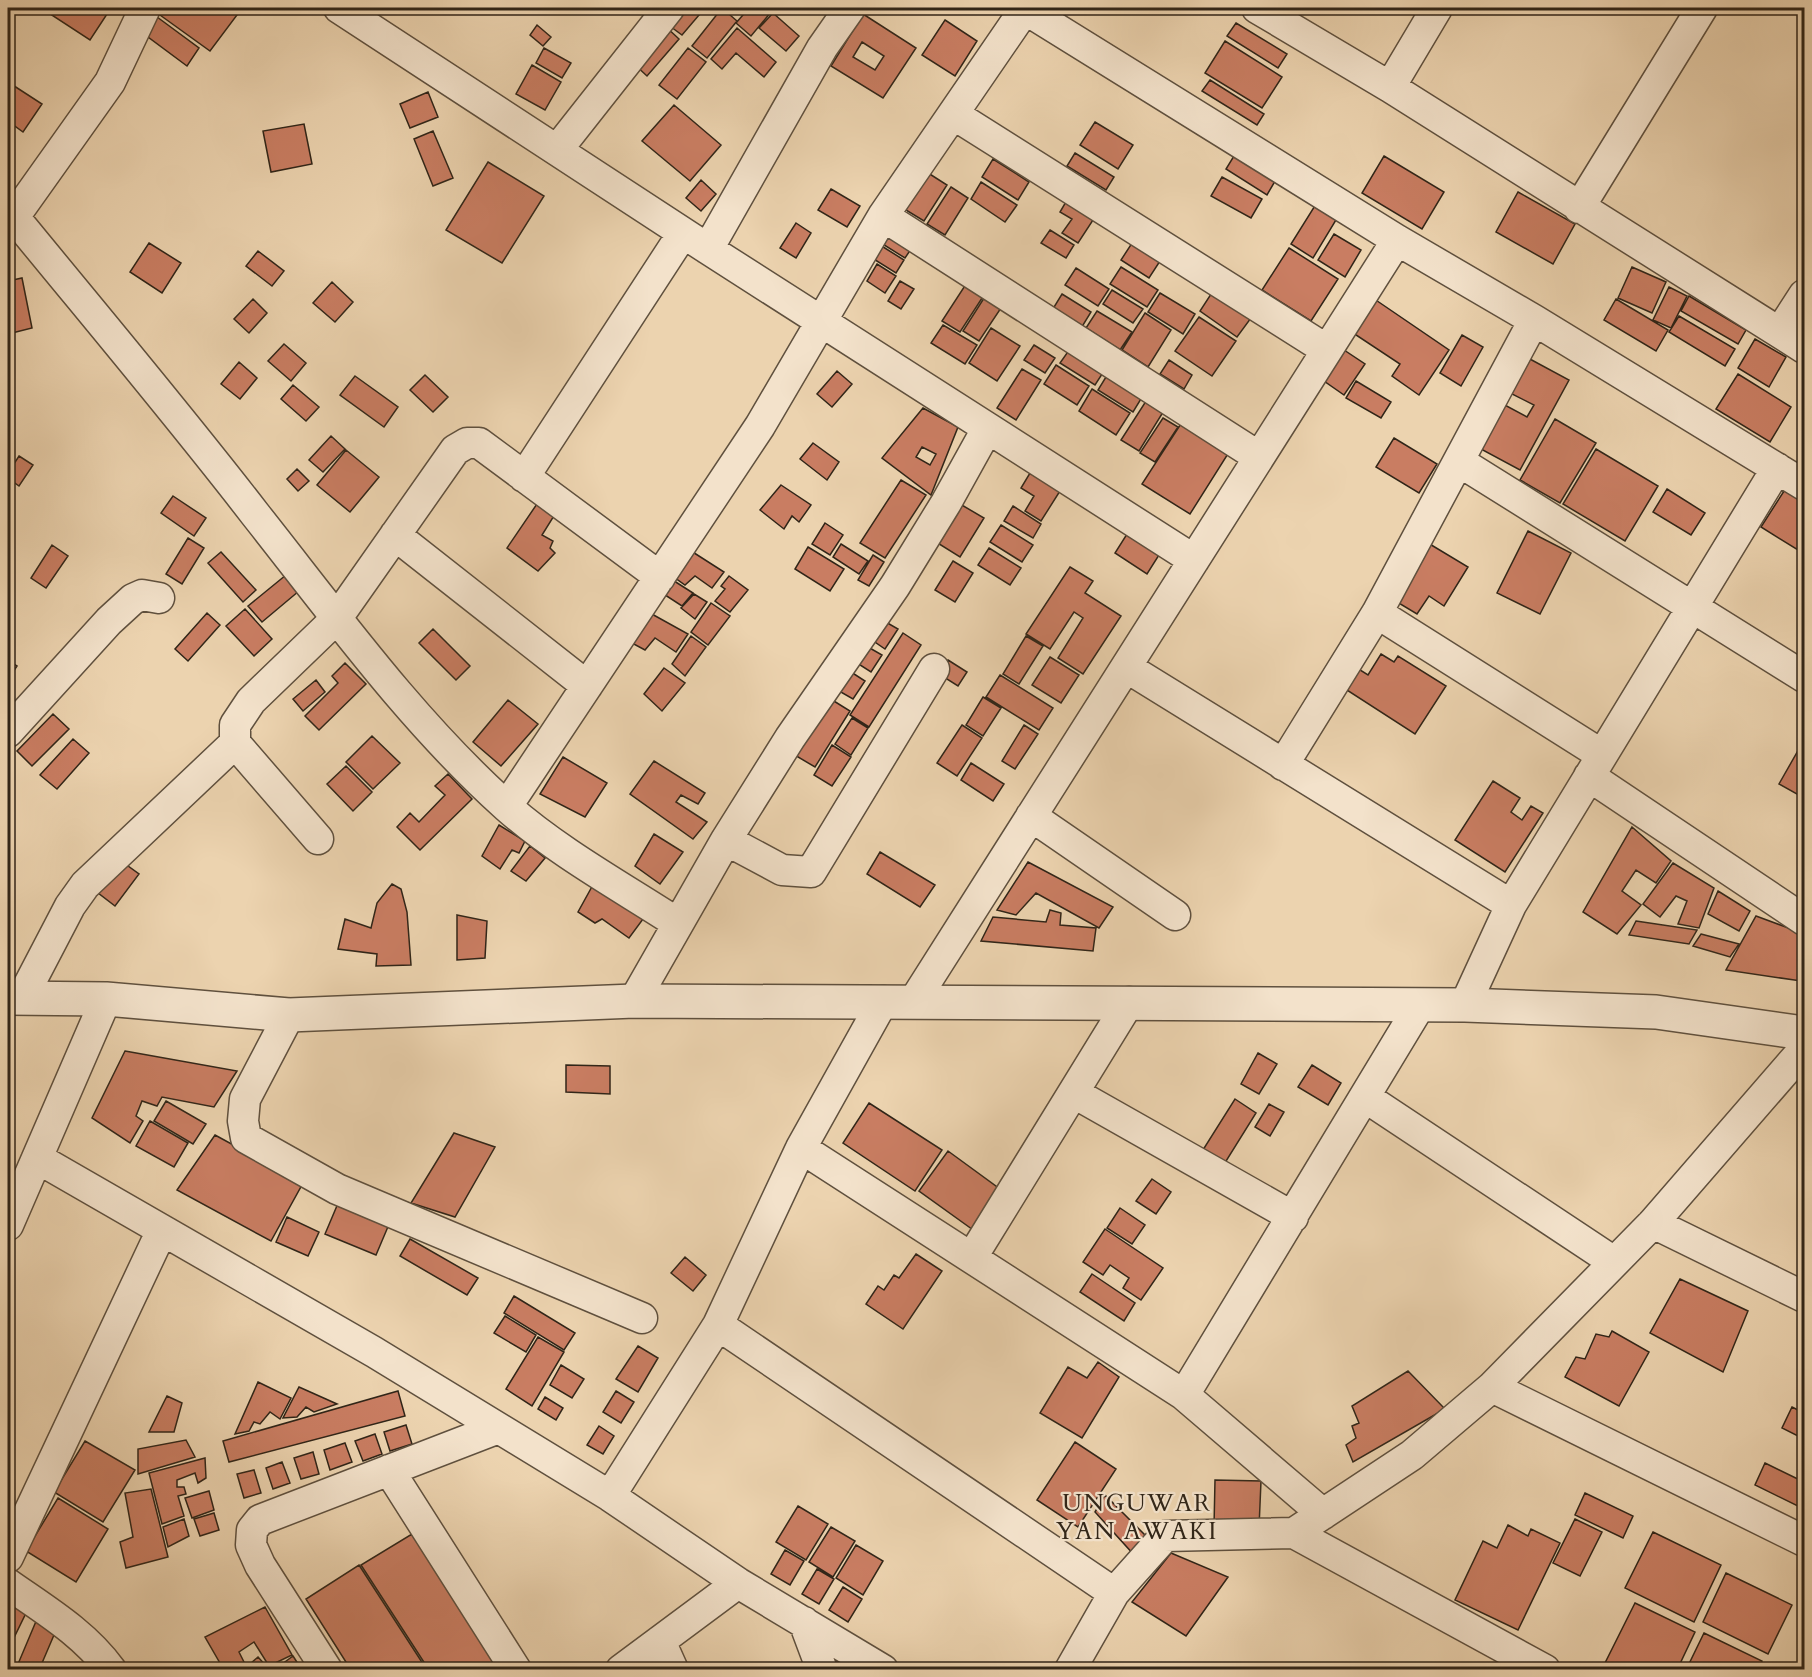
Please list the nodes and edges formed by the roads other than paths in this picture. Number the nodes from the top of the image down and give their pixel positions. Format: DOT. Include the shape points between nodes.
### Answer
graph roads {
  1 [pos="145,8"];
  2 [pos="339,8"];
  3 [pos="669,8"];
  4 [pos="850,8"];
  5 [pos="1024,8"];
  6 [pos="1257,8"];
  7 [pos="1437,8"];
  8 [pos="1702,8"];
  9 [pos="1390,87"];
  10 [pos="953,114"];
  11 [pos="557,150"];
  12 [pos="1579,208"];
  13 [pos="883,216"];
  14 [pos="11,220"];
  15 [pos="683,233"];
  16 [pos="1397,240"];
  17 [pos="708,249"];
  18 [pos="1804,295"];
  19 [pos="1534,320"];
  20 [pos="822,323"];
  21 [pos="1792,340"];
  22 [pos="1327,350"];
  23 [pos="987,429"];
  24 [pos="1259,457"];
  25 [pos="1460,462"];
  26 [pos="1777,468"];
  27 [pos="524,477"];
  28 [pos="1804,485"];
  29 [pos="395,535"];
  30 [pos="1194,560"];
  31 [pos="660,577"];
  32 [pos="159,598"];
  33 [pos="1692,608"];
  34 [pos="1377,613"];
  35 [pos="337,618"];
  36 [pos="1126,667"];
  37 [pos="934,669"];
  38 [pos="1804,677"];
  39 [pos="587,686"];
  40 [pos="8,732"];
  41 [pos="235,743"];
  42 [pos="1283,765"];
  43 [pos="1596,765"];
  44 [pos="507,806"];
  45 [pos="1031,816"];
  46 [pos="318,839"];
  47 [pos="726,840"];
  48 [pos="1511,905"];
  49 [pos="1175,915"];
  50 [pos="1804,920"];
  51 [pos="677,923"];
  52 [pos="15,998"];
  53 [pos="106,999"];
  54 [pos="634,1001"];
  55 [pos="899,1001"];
  56 [pos="1129,1002"];
  57 [pos="1420,1005"];
  58 [pos="1465,1005"];
  59 [pos="289,1015"];
  60 [pos="1804,1033"];
  61 [pos="1804,1049"];
  62 [pos="1074,1093"];
  63 [pos="1365,1097"];
  64 [pos="801,1148"];
  65 [pos="37,1158"];
  66 [pos="1293,1218"];
  67 [pos="1653,1223"];
  68 [pos="8,1225"];
  69 [pos="162,1230"];
  70 [pos="972,1257"];
  71 [pos="1614,1262"];
  72 [pos="1804,1297"];
  73 [pos="642,1317"];
  74 [pos="718,1325"];
  75 [pos="1492,1387"];
  76 [pos="1184,1395"];
  77 [pos="496,1429"];
  78 [pos="388,1470"];
  79 [pos="610,1496"];
  80 [pos="1323,1514"];
  81 [pos="1294,1533"];
  82 [pos="1804,1541"];
  83 [pos="8,1557"];
  84 [pos="738,1583"];
  85 [pos="8,1584"];
  86 [pos="1114,1593"];
  87 [pos="804,1622"];
  88 [pos="660,1641"];
  89 [pos="111,1670"];
  90 [pos="327,1670"];
  91 [pos="516,1670"];
  92 [pos="621,1670"];
  93 [pos="673,1670"];
  94 [pos="822,1670"];
  95 [pos="883,1670"];
  96 [pos="1070,1670"];
  97 [pos="1545,1670"];
  1 -- 14 [label="street" via="110,82"];
  2 -- 11 [label="street"];
  3 -- 11 [label="street"];
  4 -- 17 [label="street" via="822,48"];
  5 -- 10 [label="street"];
  5 -- 16 [label="street"];
  6 -- 9 [label="street"];
  7 -- 9 [label="street"];
  8 -- 12 [label="street"];
  9 -- 12 [label="street"];
  10 -- 13 [label="street"];
  10 -- 22 [label="street"];
  11 -- 15 [label="street"];
  12 -- 21 [label="street"];
  13 -- 20 [label="street"];
  13 -- 24 [label="street"];
  14 -- 35 [label="street" via="201,444"];
  15 -- 17 [label="street"];
  15 -- 27 [label="street"];
  16 -- 19 [label="street"];
  16 -- 22 [label="street"];
  17 -- 20 [label="street"];
  18 -- 21 [label="street"];
  19 -- 25 [label="street"];
  19 -- 26 [label="street"];
  20 -- 23 [label="street"];
  20 -- 31 [label="street" via="760,426"];
  22 -- 24 [label="street"];
  23 -- 30 [label="street"];
  23 -- 47 [label="street" via="895,586 790,738"];
  24 -- 30 [label="street"];
  25 -- 33 [label="street"];
  25 -- 34 [label="street"];
  26 -- 28 [label="street"];
  26 -- 33 [label="street"];
  27 -- 29 [label="street" via="479,443 467,442 455,450"];
  27 -- 31 [label="street"];
  29 -- 35 [label="street"];
  29 -- 39 [label="street"];
  30 -- 36 [label="street"];
  31 -- 39 [label="street"];
  32 -- 40 [label="street" via="142,595 109,621"];
  33 -- 38 [label="street"];
  33 -- 43 [label="street"];
  34 -- 42 [label="street"];
  34 -- 43 [label="street"];
  35 -- 41 [label="street" via="251,700 235,725"];
  35 -- 44 [label="street" via="454,755"];
  36 -- 42 [label="street"];
  36 -- 45 [label="street"];
  37 -- 47 [label="street" via="811,872 783,870"];
  39 -- 44 [label="street"];
  41 -- 46 [label="street"];
  41 -- 52 [label="street" via="85,885"];
  42 -- 48 [label="street"];
  43 -- 48 [label="street"];
  43 -- 50 [label="street"];
  44 -- 51 [label="street" via="544,837"];
  45 -- 49 [label="street"];
  45 -- 55 [label="street"];
  47 -- 51 [label="street"];
  48 -- 58 [label="street"];
  51 -- 54 [label="street"];
  52 -- 53 [label="street"];
  53 -- 59 [label="street"];
  53 -- 65 [label="street"];
  54 -- 55 [label="street"];
  54 -- 59 [label="street"];
  55 -- 56 [label="street"];
  55 -- 64 [label="street"];
  56 -- 57 [label="street"];
  56 -- 62 [label="street"];
  57 -- 58 [label="street"];
  57 -- 63 [label="street"];
  58 -- 60 [label="street" via="1656,1012"];
  59 -- 73 [label="street" via="245,1099 246,1138 337,1189"];
  61 -- 67 [label="street"];
  62 -- 66 [label="street"];
  62 -- 70 [label="street"];
  63 -- 66 [label="street"];
  63 -- 71 [label="street"];
  64 -- 70 [label="street"];
  64 -- 74 [label="street"];
  65 -- 68 [label="street"];
  65 -- 69 [label="street"];
  66 -- 76 [label="street"];
  67 -- 71 [label="street"];
  67 -- 72 [label="street"];
  69 -- 77 [label="street" via="374,1352"];
  69 -- 83 [label="street"];
  70 -- 76 [label="street"];
  71 -- 75 [label="street"];
  74 -- 79 [label="street"];
  74 -- 86 [label="street"];
  75 -- 80 [label="street" via="1412,1455"];
  75 -- 82 [label="street"];
  76 -- 80 [label="street"];
  77 -- 78 [label="street"];
  77 -- 79 [label="street"];
  78 -- 90 [label="street" via="260,1520 252,1530 251,1545 260,1565"];
  78 -- 91 [label="street"];
  79 -- 84 [label="street"];
  80 -- 81 [label="street"];
  81 -- 86 [label="street" via="1165,1536"];
  81 -- 97 [label="street"];
  84 -- 87 [label="street"];
  84 -- 88 [label="street"];
  85 -- 89 [label="street" via="74,1629"];
  86 -- 96 [label="street"];
  87 -- 94 [label="street"];
  87 -- 95 [label="street"];
  88 -- 92 [label="street"];
  88 -- 93 [label="street"];
}
